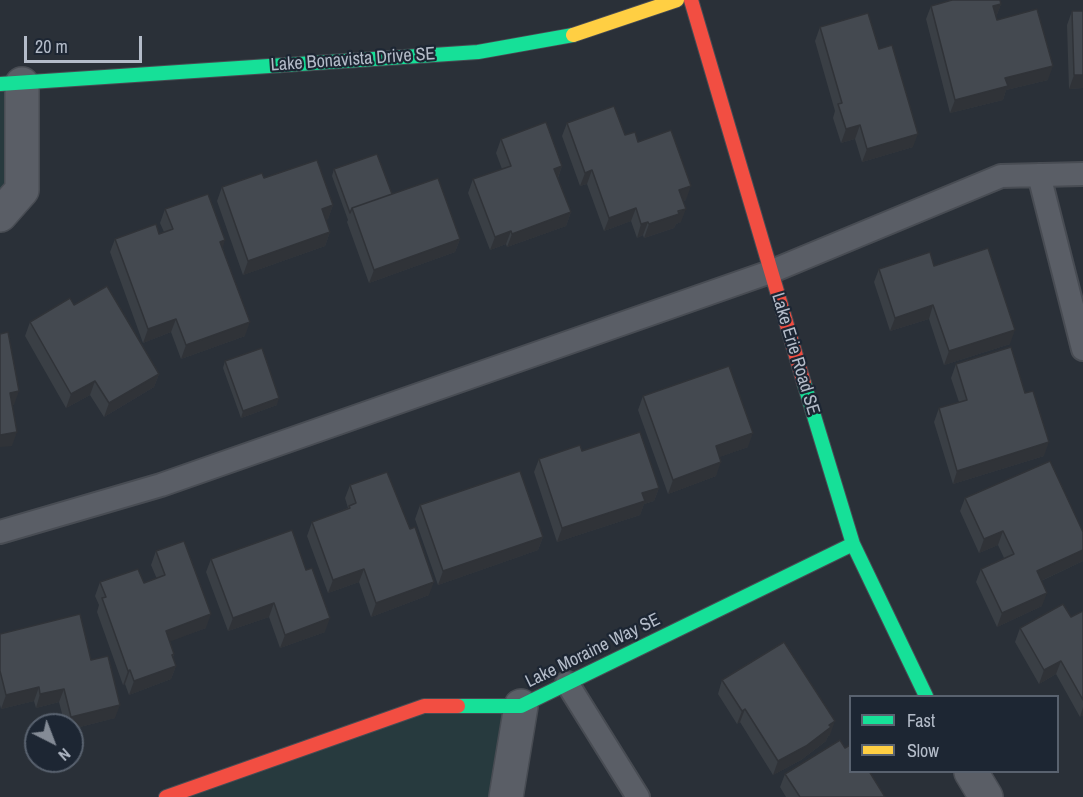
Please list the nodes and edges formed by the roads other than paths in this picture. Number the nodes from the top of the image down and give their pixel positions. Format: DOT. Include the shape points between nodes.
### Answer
graph roads {
  1 [pos="677,0"];
  2 [pos="691,0"];
  3 [pos="11,84"];
  4 [pos="1083,174"];
  5 [pos="1039,175"];
  6 [pos="0,215"];
  7 [pos="770,272"];
  8 [pos="1083,349"];
  9 [pos="0,532"];
  10 [pos="853,544"];
  11 [pos="567,683"];
  12 [pos="926,695"];
  13 [pos="521,706"];
  14 [pos="971,773"];
  15 [pos="166,797"];
  16 [pos="506,797"];
  17 [pos="638,797"];
  18 [pos="986,797"];
  1 -- 3 [label="street, Lake Bonavista Drive SE" via="583,33 478,52"];
  2 -- 7 [label="street, Lake Erie Road SE"];
  3 -- 6 [label="street, Lake Bonavista Drive SE" via="22,190"];
  4 -- 5 [label="lane"];
  5 -- 7 [label="lane" via="1000,176"];
  5 -- 8 [label="lane"];
  7 -- 9 [label="lane" via="161,485"];
  7 -- 10 [label="street, Lake Erie Road SE"];
  10 -- 11 [label="street, Lake Moraine Way SE"];
  10 -- 12 [label="street, Lake Erie Road SE"];
  11 -- 13 [label="street, Lake Moraine Way SE"];
  11 -- 17 [label="lane"];
  13 -- 15 [label="street, Lake Moraine Way SE" via="424,706"];
  13 -- 16 [label="street"];
  14 -- 18 [label="street"];
}
